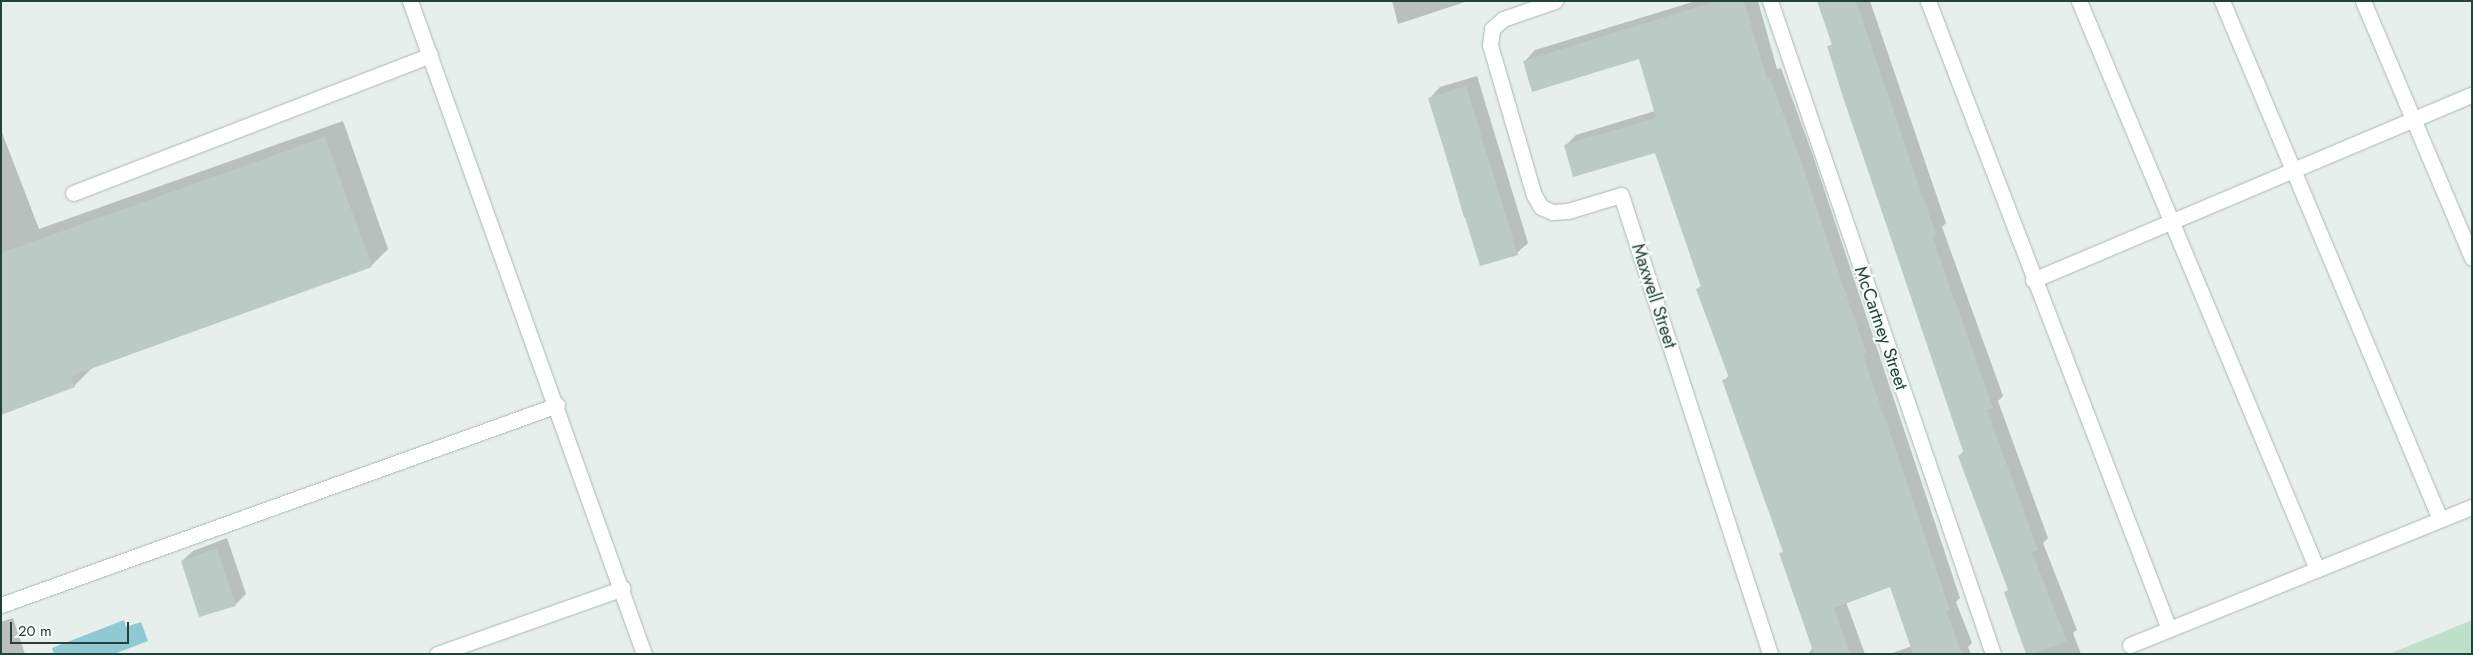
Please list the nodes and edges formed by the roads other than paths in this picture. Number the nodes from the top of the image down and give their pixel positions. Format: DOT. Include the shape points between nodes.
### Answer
graph roads {
  1 [pos="410,1"];
  2 [pos="1555,1"];
  3 [pos="1770,1"];
  4 [pos="1928,1"];
  5 [pos="2079,1"];
  6 [pos="2222,1"];
  7 [pos="2363,1"];
  8 [pos="430,55"];
  9 [pos="2472,95"];
  10 [pos="2413,120"];
  11 [pos="2293,170"];
  12 [pos="73,193"];
  13 [pos="2172,222"];
  14 [pos="2472,258"];
  15 [pos="2033,280"];
  16 [pos="557,405"];
  17 [pos="2472,507"];
  18 [pos="2440,520"];
  19 [pos="2317,569"];
  20 [pos="623,588"];
  21 [pos="1,605"];
  22 [pos="2169,629"];
  23 [pos="2130,645"];
  24 [pos="437,654"];
  25 [pos="644,654"];
  26 [pos="1770,654"];
  27 [pos="1993,654"];
  1 -- 8 [label="street"];
  2 -- 26 [label="street, Maxwell Street" via="1503,19 1492,29 1490,45 1534,195 1541,207 1553,212 1568,211 1621,195"];
  3 -- 27 [label="street, McCartney Street"];
  4 -- 15 [label="street"];
  5 -- 13 [label="street"];
  6 -- 11 [label="street"];
  7 -- 10 [label="street"];
  8 -- 12 [label="street"];
  8 -- 16 [label="street"];
  9 -- 10 [label="street"];
  10 -- 11 [label="street"];
  10 -- 14 [label="street"];
  11 -- 13 [label="street"];
  11 -- 18 [label="street"];
  13 -- 15 [label="street"];
  13 -- 19 [label="street"];
  15 -- 22 [label="street"];
  16 -- 20 [label="street"];
  16 -- 21 [label="street"];
  17 -- 18 [label="street"];
  18 -- 19 [label="street"];
  19 -- 22 [label="street"];
  20 -- 24 [label="street"];
  20 -- 25 [label="street"];
  22 -- 23 [label="street"];
}
